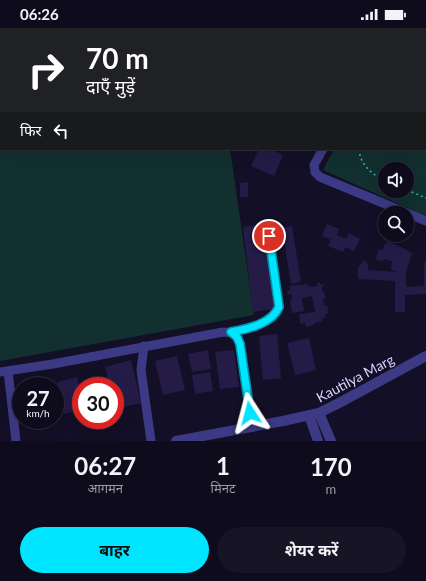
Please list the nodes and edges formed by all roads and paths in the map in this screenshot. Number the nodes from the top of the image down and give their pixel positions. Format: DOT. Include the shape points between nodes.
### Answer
graph roads {
  1 [pos="322,150"];
  2 [pos="359,150"];
  3 [pos="378,177"];
  4 [pos="414,193"];
  5 [pos="426,198"];
  6 [pos="390,206"];
  7 [pos="414,216"];
  8 [pos="426,221"];
  9 [pos="269,236"];
  10 [pos="231,332"];
  11 [pos="144,346"];
  12 [pos="426,356"];
  13 [pos="4,371"];
  14 [pos="314,414"];
  15 [pos="253,427"];
  16 [pos="199,439"];
  17 [pos="16,441"];
  18 [pos="151,441"];
  19 [pos="176,441"];
  20 [pos="318,441"];
  21 [pos="331,441"];
  1 -- 6 [label="street" via="314,165 315,172 320,177"];
  2 -- 3 [label="path" via="368,170"];
  4 -- 5 [label="path"];
  7 -- 8 [label="street"];
  9 -- 10 [label="street" via="279,307 272,318 251,328"];
  10 -- 11 [label="street"];
  10 -- 15 [label="street" via="240,344"];
  11 -- 13 [label="street"];
  11 -- 18 [label="street" via="142,370"];
  12 -- 14 [label="street, Kautilya Marg"];
  13 -- 17 [label="street"];
  14 -- 15 [label="street, Kautilya Marg"];
  14 -- 20 [label="street"];
  14 -- 21 [label="street"];
  15 -- 16 [label="street, Kautilya Marg"];
  16 -- 19 [label="street, Kautilya Marg"];
}
